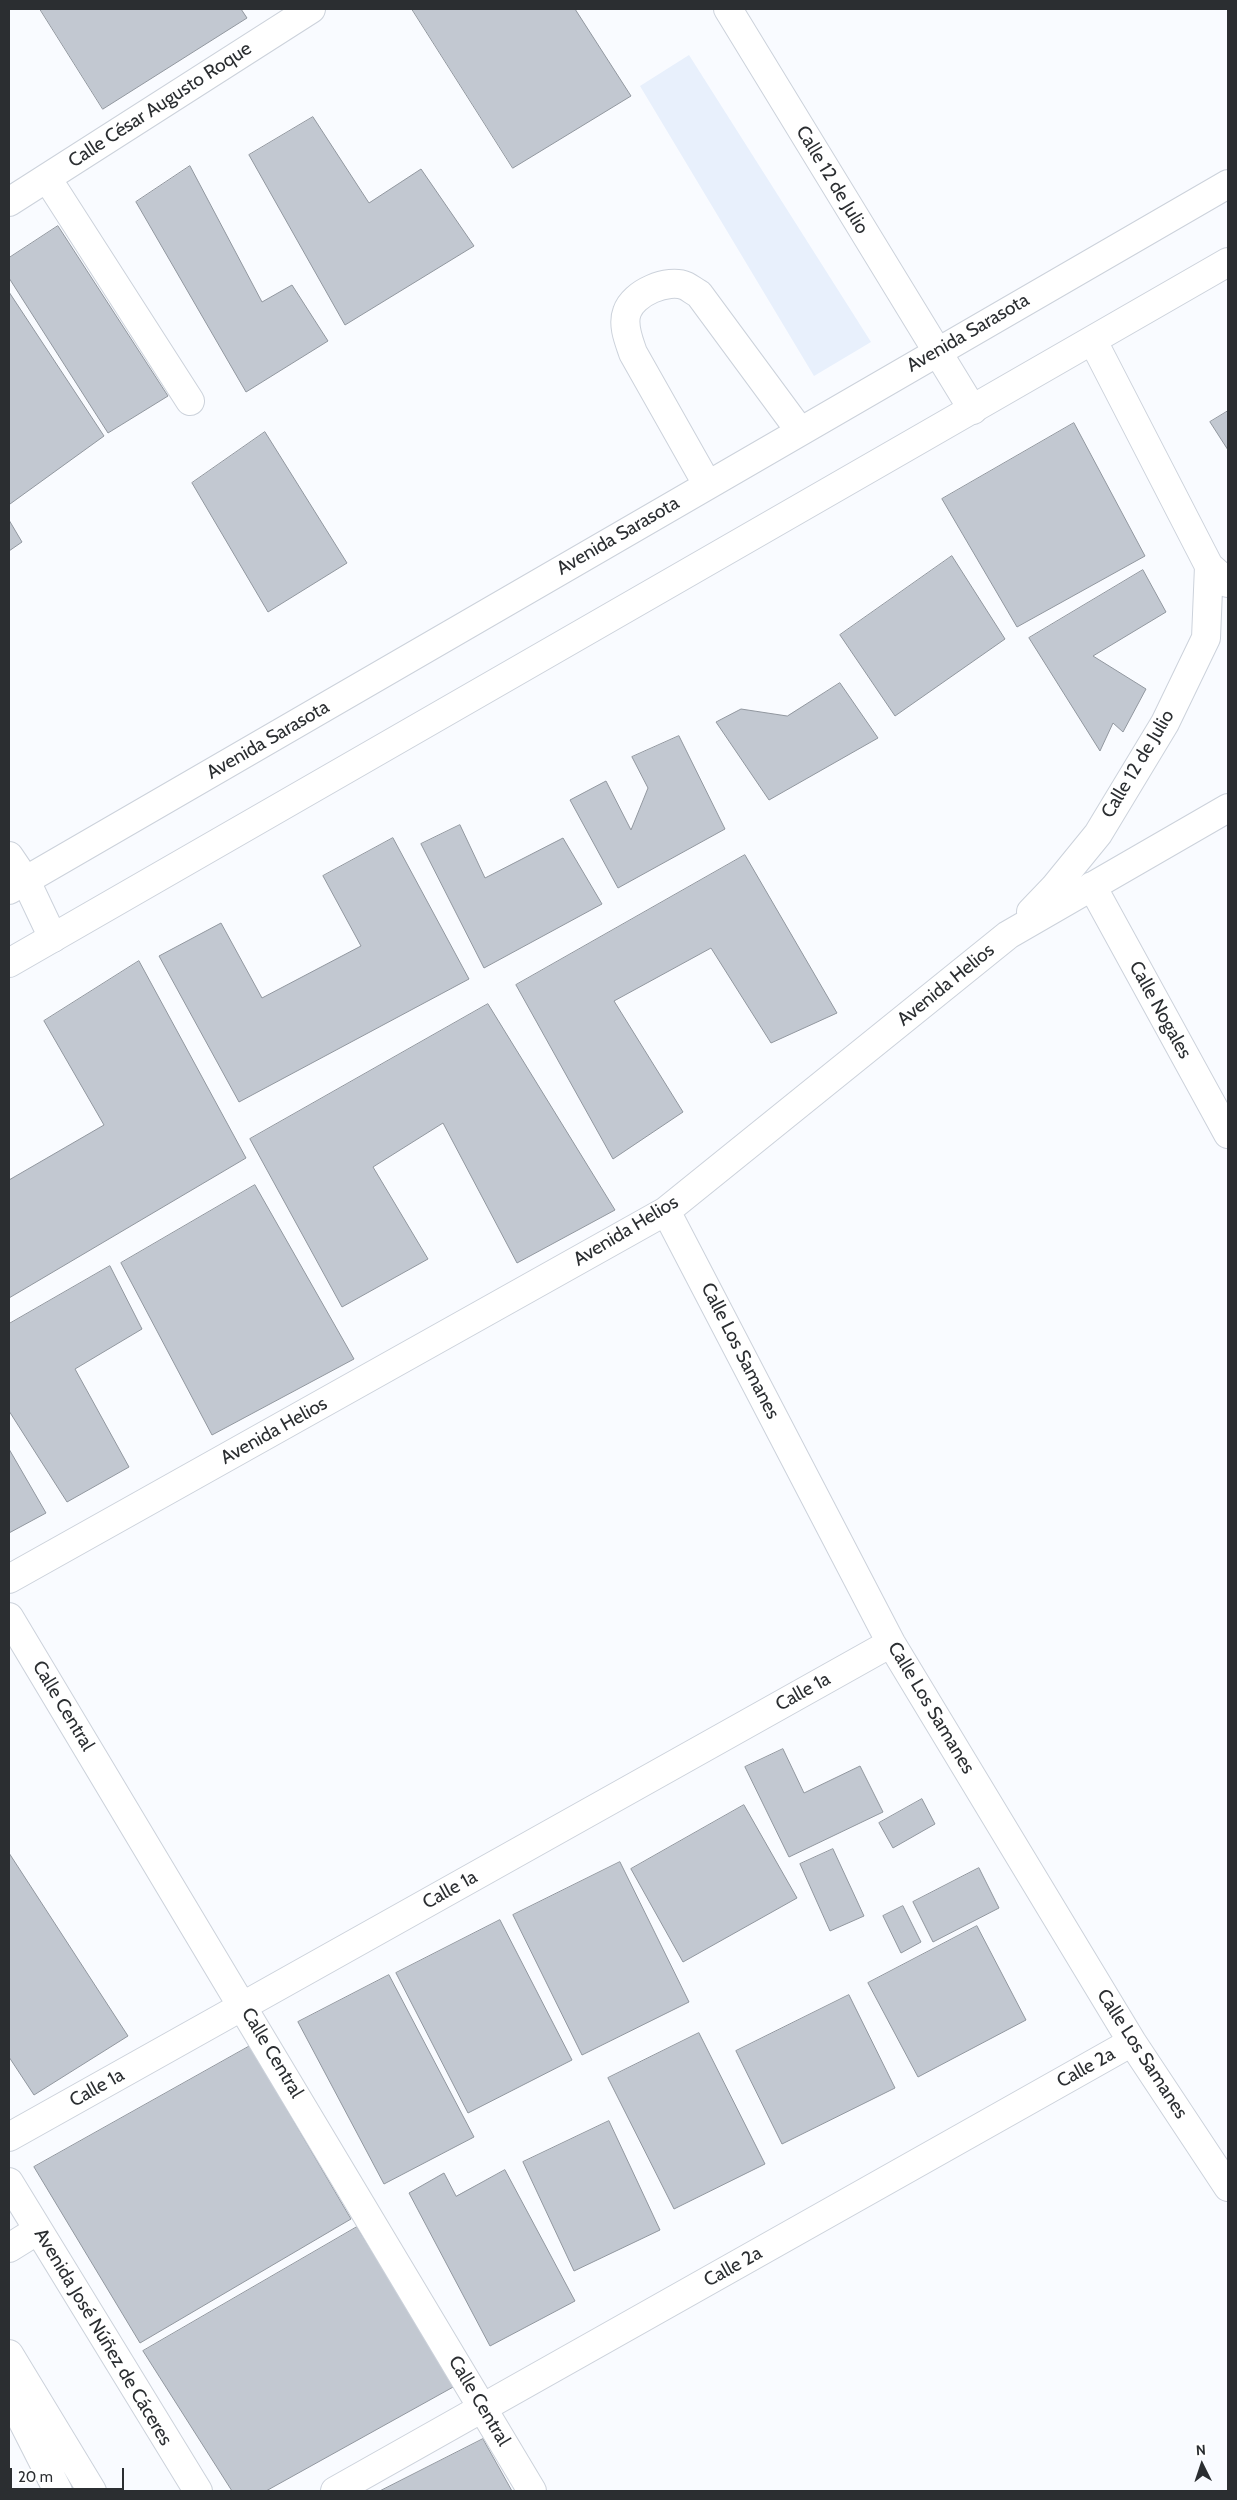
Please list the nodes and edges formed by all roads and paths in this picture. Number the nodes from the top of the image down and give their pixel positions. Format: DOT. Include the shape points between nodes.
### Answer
graph roads {
  1 [pos="311,9"];
  2 [pos="728,9"];
  3 [pos="47,178"];
  4 [pos="1228,184"];
  5 [pos="9,202"];
  6 [pos="1228,262"];
  7 [pos="1093,341"];
  8 [pos="936,352"];
  9 [pos="190,401"];
  10 [pos="973,410"];
  11 [pos="800,431"];
  12 [pos="707,484"];
  13 [pos="1218,574"];
  14 [pos="1228,808"];
  15 [pos="9,856"];
  16 [pos="17,886"];
  17 [pos="1092,886"];
  18 [pos="1008,935"];
  19 [pos="52,938"];
  20 [pos="9,963"];
  21 [pos="1228,1134"];
  22 [pos="666,1211"];
  23 [pos="9,1579"];
  24 [pos="9,1617"];
  25 [pos="891,1643"];
  26 [pos="244,2006"];
  27 [pos="1132,2042"];
  28 [pos="9,2137"];
  29 [pos="9,2182"];
  30 [pos="1228,2187"];
  31 [pos="38,2230"];
  32 [pos="9,2248"];
  33 [pos="9,2354"];
  34 [pos="9,2387"];
  35 [pos="483,2408"];
  36 [pos="58,2491"];
  37 [pos="92,2491"];
  38 [pos="198,2491"];
  39 [pos="335,2491"];
  40 [pos="532,2491"];
  1 -- 3 [label="street, Calle César Augusto Roque"];
  2 -- 8 [label="street, Calle 12 de Julio"];
  3 -- 5 [label="street, Calle César Augusto Roque"];
  3 -- 9 [label="street"];
  4 -- 8 [label="street, Avenida Sarasota"];
  6 -- 7 [label="street"];
  7 -- 10 [label="street"];
  7 -- 13 [label="street, Calle 12 de Julio"];
  8 -- 10 [label="street, Calle 12 de Julio"];
  8 -- 11 [label="street, Avenida Sarasota"];
  10 -- 19 [label="street"];
  11 -- 12 [label="street, Avenida Sarasota"];
  11 -- 12 [label="street" via="699,294 685,285 670,284 635,299 627,312 626,331 633,353"];
  12 -- 16 [label="street, Avenida Sarasota"];
  13 -- 18 [label="street, Calle 12 de Julio" via="1206,638 1165,723 1098,834 1054,888"];
  14 -- 17 [label="street, Avenida Helios"];
  15 -- 16 [label="street"];
  16 -- 19 [label="street"];
  17 -- 18 [label="street, Avenida Helios"];
  17 -- 21 [label="street, Calle Nogales"];
  18 -- 22 [label="street, Avenida Helios"];
  19 -- 20 [label="street"];
  22 -- 23 [label="street, Avenida Helios"];
  22 -- 25 [label="street, Calle Los Samanes"];
  24 -- 26 [label="street, Calle Central"];
  25 -- 26 [label="street, Calle 1a"];
  25 -- 27 [label="street, Calle Los Samanes"];
  26 -- 28 [label="street, Calle 1a"];
  26 -- 35 [label="street, Calle Central"];
  27 -- 30 [label="street, Calle Los Samanes"];
  27 -- 35 [label="street, Calle 2a"];
  29 -- 31 [label="street, Avenida José Núñez de Cáceres"];
  31 -- 32 [label="street"];
  31 -- 38 [label="street, Avenida José Núñez de Cáceres"];
  33 -- 37 [label="street"];
  34 -- 36 [label="street"];
  35 -- 39 [label="street, Calle 2a"];
  35 -- 40 [label="street, Calle Central"];
}
